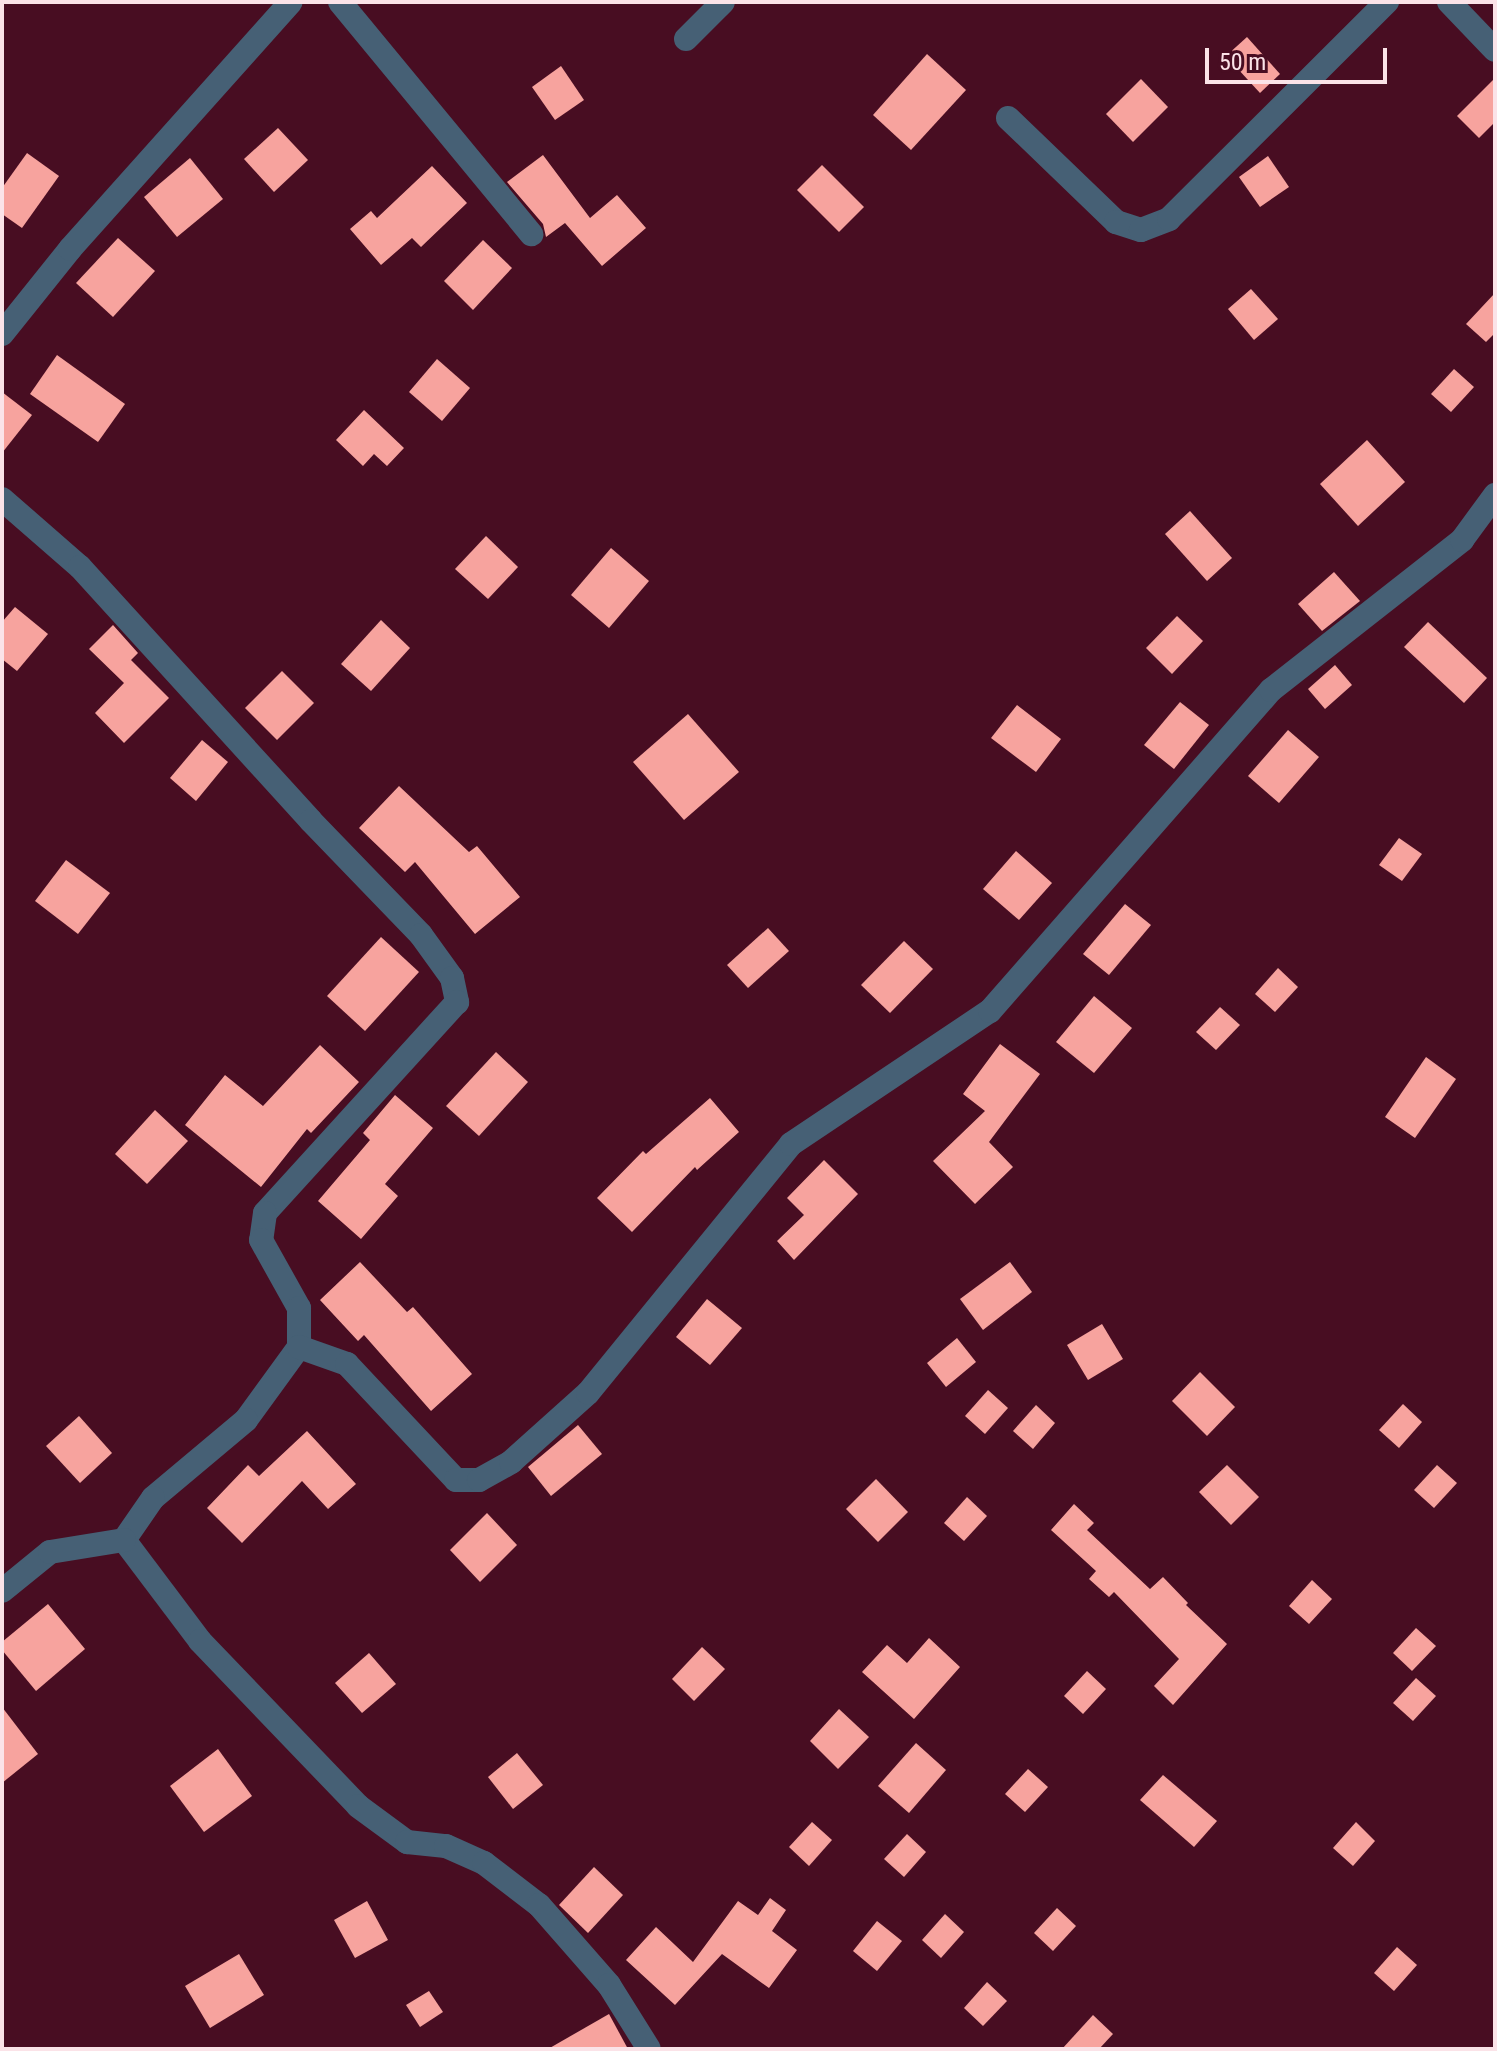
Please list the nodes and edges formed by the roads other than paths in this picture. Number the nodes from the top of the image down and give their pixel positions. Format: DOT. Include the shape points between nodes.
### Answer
graph roads {
  1 [pos="291,2"];
  2 [pos="340,2"];
  3 [pos="723,2"];
  4 [pos="1387,2"];
  5 [pos="1449,2"];
  6 [pos="686,39"];
  7 [pos="1495,50"];
  8 [pos="1008,118"];
  9 [pos="531,234"];
  10 [pos="2,334"];
  11 [pos="1495,495"];
  12 [pos="2,499"];
  13 [pos="299,1347"];
  14 [pos="124,1540"];
  15 [pos="2,1591"];
  16 [pos="649,2049"];
  1 -- 10 [label="street" via="70,249"];
  2 -- 9 [label="street"];
  3 -- 6 [label="street"];
  4 -- 8 [label="street" via="1169,219 1141,230 1116,222"];
  5 -- 7 [label="street"];
  11 -- 13 [label="street" via="1462,540 1271,690 990,1011 791,1144 588,1393 511,1462 479,1480 456,1480 347,1364"];
  12 -- 13 [label="street" via="80,567 421,935 452,978 457,1002 265,1213 261,1240 299,1308"];
  13 -- 14 [label="street" via="246,1420 153,1498"];
  14 -- 15 [label="street" via="50,1552"];
  14 -- 16 [label="street" via="200,1641 358,1806 407,1842 446,1846 484,1863 539,1905 609,1985"];
}
